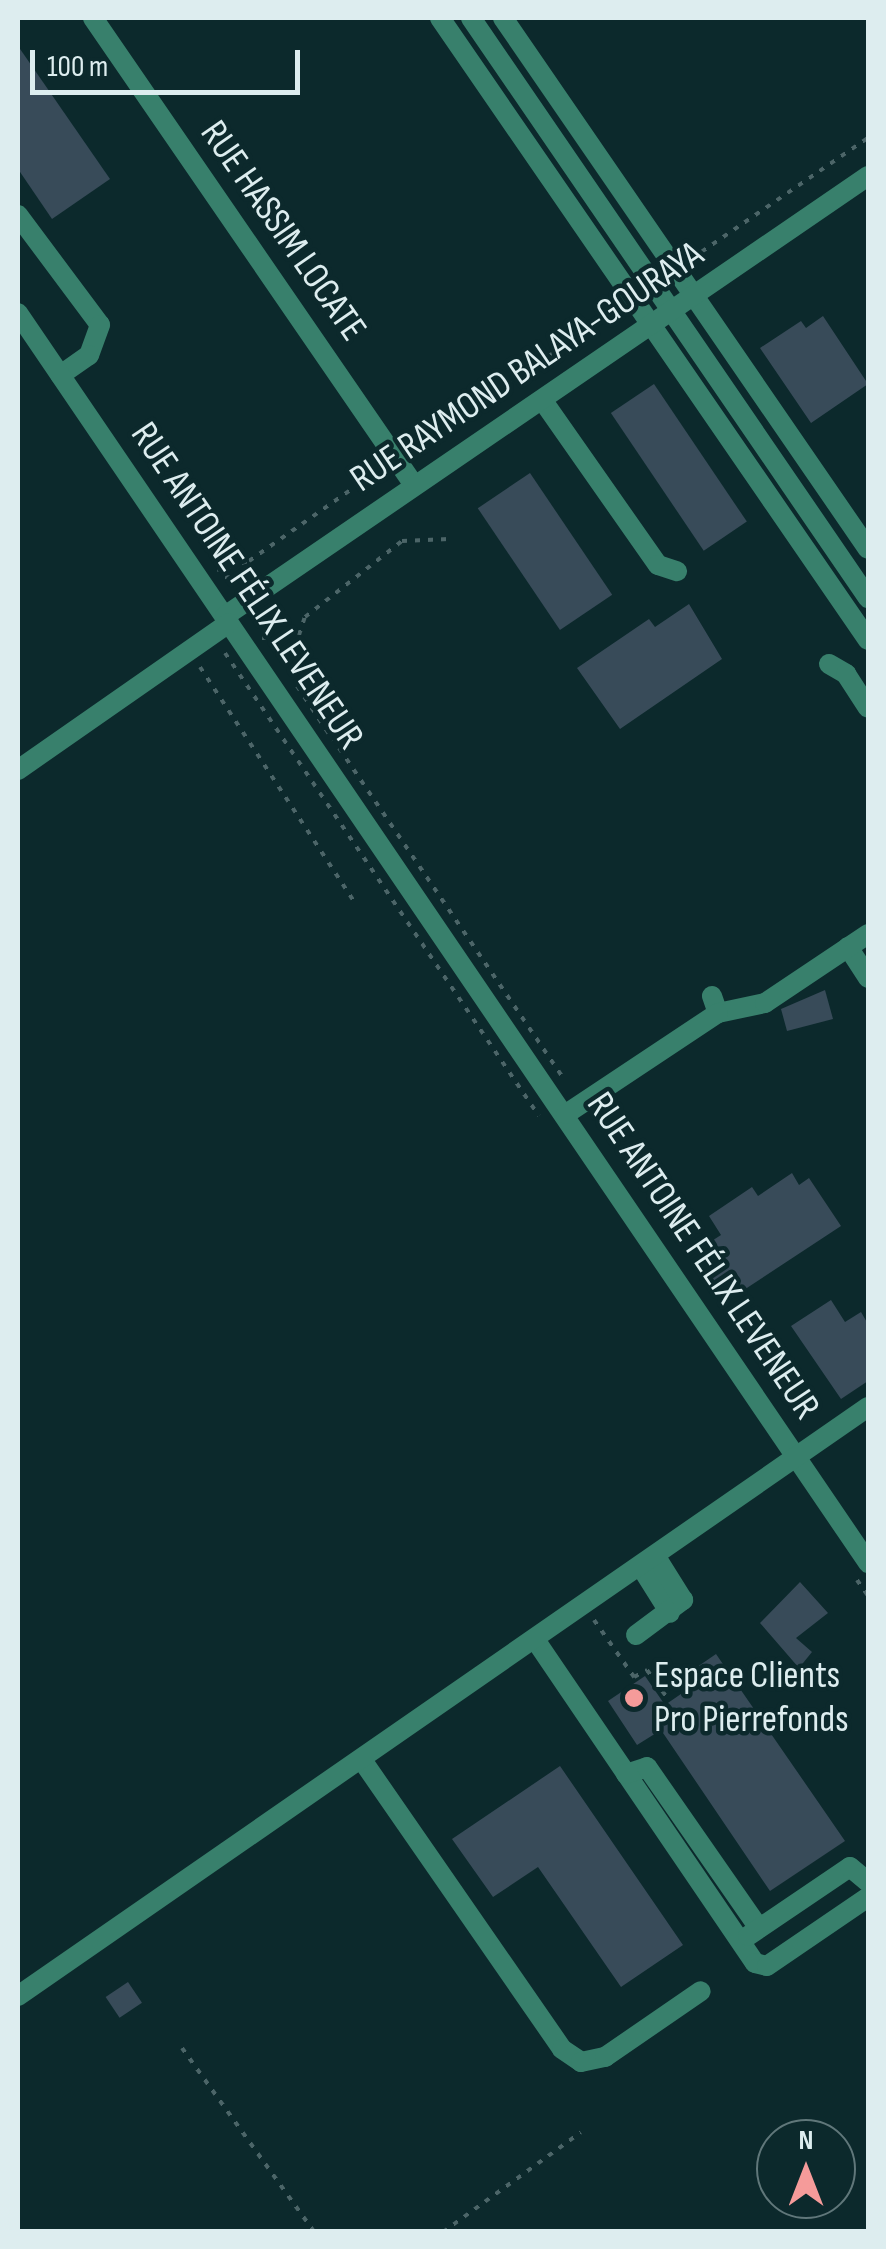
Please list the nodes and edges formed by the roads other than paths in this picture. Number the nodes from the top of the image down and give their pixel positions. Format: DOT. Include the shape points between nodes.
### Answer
graph roads {
  1 [pos="93,18"];
  2 [pos="440,18"];
  3 [pos="471,18"];
  4 [pos="503,18"];
  5 [pos="868,176"];
  6 [pos="18,216"];
  7 [pos="694,295"];
  8 [pos="672,311"];
  9 [pos="18,314"];
  10 [pos="653,326"];
  11 [pos="60,376"];
  12 [pos="544,401"];
  13 [pos="414,485"];
  14 [pos="868,550"];
  15 [pos="677,570"];
  16 [pos="868,598"];
  17 [pos="227,620"];
  18 [pos="868,640"];
  19 [pos="829,664"];
  20 [pos="868,708"];
  21 [pos="18,770"];
  22 [pos="868,934"];
  23 [pos="848,948"];
  24 [pos="868,978"];
  25 [pos="573,1109"];
  26 [pos="868,1407"];
  27 [pos="796,1456"];
  28 [pos="649,1562"];
  29 [pos="868,1564"];
  30 [pos="636,1636"];
  31 [pos="536,1641"];
  32 [pos="362,1760"];
  33 [pos="626,1774"];
  34 [pos="868,1882"];
  35 [pos="868,1897"];
  36 [pos="760,1928"];
  37 [pos="740,1941"];
  38 [pos="701,1991"];
  39 [pos="18,1996"];
  1 -- 13 [label="street, RUE HASSIM LOCATE"];
  2 -- 10 [label="street" via="624,303"];
  3 -- 8 [label="street"];
  4 -- 7 [label="street"];
  5 -- 7 [label="street, RUE RAYMOND BALAYA-GOURAYA"];
  6 -- 11 [label="street" via="100,325 89,355"];
  7 -- 8 [label="street, RUE RAYMOND BALAYA-GOURAYA"];
  7 -- 14 [label="street"];
  8 -- 10 [label="street, RUE RAYMOND BALAYA-GOURAYA"];
  8 -- 16 [label="street"];
  9 -- 11 [label="street, RUE ANTOINE FÉLIX LEVENEUR"];
  10 -- 12 [label="street, RUE RAYMOND BALAYA-GOURAYA"];
  10 -- 18 [label="street"];
  11 -- 17 [label="street, RUE ANTOINE FÉLIX LEVENEUR"];
  12 -- 13 [label="street, RUE RAYMOND BALAYA-GOURAYA"];
  12 -- 15 [label="street" via="658,564"];
  13 -- 17 [label="street, RUE RAYMOND BALAYA-GOURAYA"];
  17 -- 21 [label="street, RUE RAYMOND BALAYA-GOURAYA"];
  17 -- 25 [label="street, RUE ANTOINE FÉLIX LEVENEUR" via="306,716"];
  19 -- 20 [label="street" via="846,674"];
  22 -- 23 [label="street"];
  23 -- 24 [label="street"];
  23 -- 25 [label="street" via="764,1002 715,1005"];
  25 -- 27 [label="street, RUE ANTOINE FÉLIX LEVENEUR"];
  26 -- 27 [label="street"];
  27 -- 28 [label="street, RUE ANTOINE FÉLIX LEVENEUR"];
  27 -- 29 [label="street"];
  28 -- 30 [label="street" via="670,1613"];
  28 -- 31 [label="street, RUE ANTOINE FÉLIX LEVENEUR"];
  31 -- 32 [label="street, RUE ANTOINE FÉLIX LEVENEUR"];
  31 -- 33 [label="street"];
  32 -- 38 [label="street" via="562,2049 581,2062 604,2057"];
  32 -- 39 [label="street, RUE ANTOINE FÉLIX LEVENEUR"];
  33 -- 36 [label="street" via="647,1767"];
  33 -- 37 [label="street"];
  34 -- 36 [label="street" via="850,1867"];
  35 -- 37 [label="street" via="767,1966 755,1963"];
  36 -- 37 [label="street"];
}
